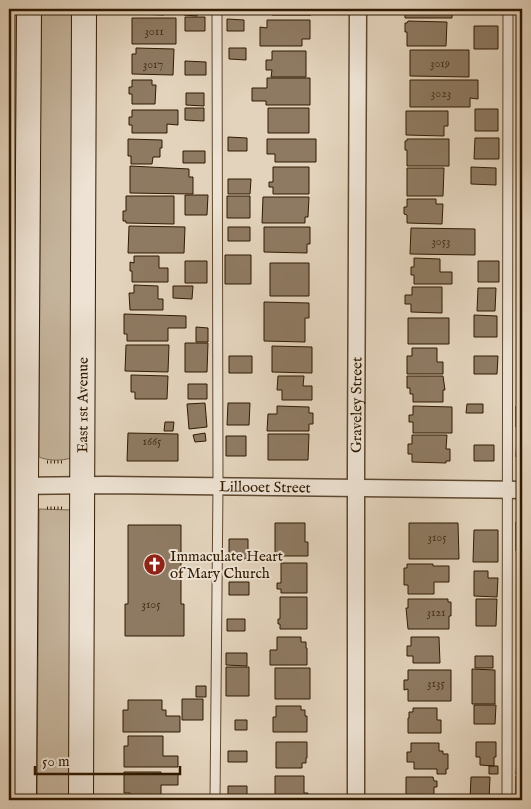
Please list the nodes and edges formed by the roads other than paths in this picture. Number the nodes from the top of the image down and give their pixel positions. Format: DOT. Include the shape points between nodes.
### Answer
graph roads {
  1 [pos="29,9"];
  2 [pos="84,9"];
  3 [pos="217,9"];
  4 [pos="358,9"];
  5 [pos="508,9"];
  6 [pos="17,486"];
  7 [pos="82,486"];
  8 [pos="218,487"];
  9 [pos="356,488"];
  10 [pos="514,490"];
  11 [pos="24,800"];
  12 [pos="81,800"];
  13 [pos="215,800"];
  14 [pos="356,800"];
  15 [pos="507,800"];
  1 -- 6 [label="main road"];
  2 -- 7 [label="main road, East 1st Avenue"];
  3 -- 8 [label="lane"];
  4 -- 9 [label="street, Graveley Street"];
  5 -- 10 [label="lane"];
  6 -- 7 [label="street, Lillooet Street"];
  6 -- 11 [label="main road"];
  7 -- 8 [label="street, Lillooet Street"];
  7 -- 12 [label="main road, East 1st Avenue"];
  8 -- 9 [label="street, Lillooet Street"];
  8 -- 13 [label="lane"];
  9 -- 10 [label="street, Lillooet Street"];
  9 -- 14 [label="street, Graveley Street"];
  10 -- 15 [label="lane"];
}
